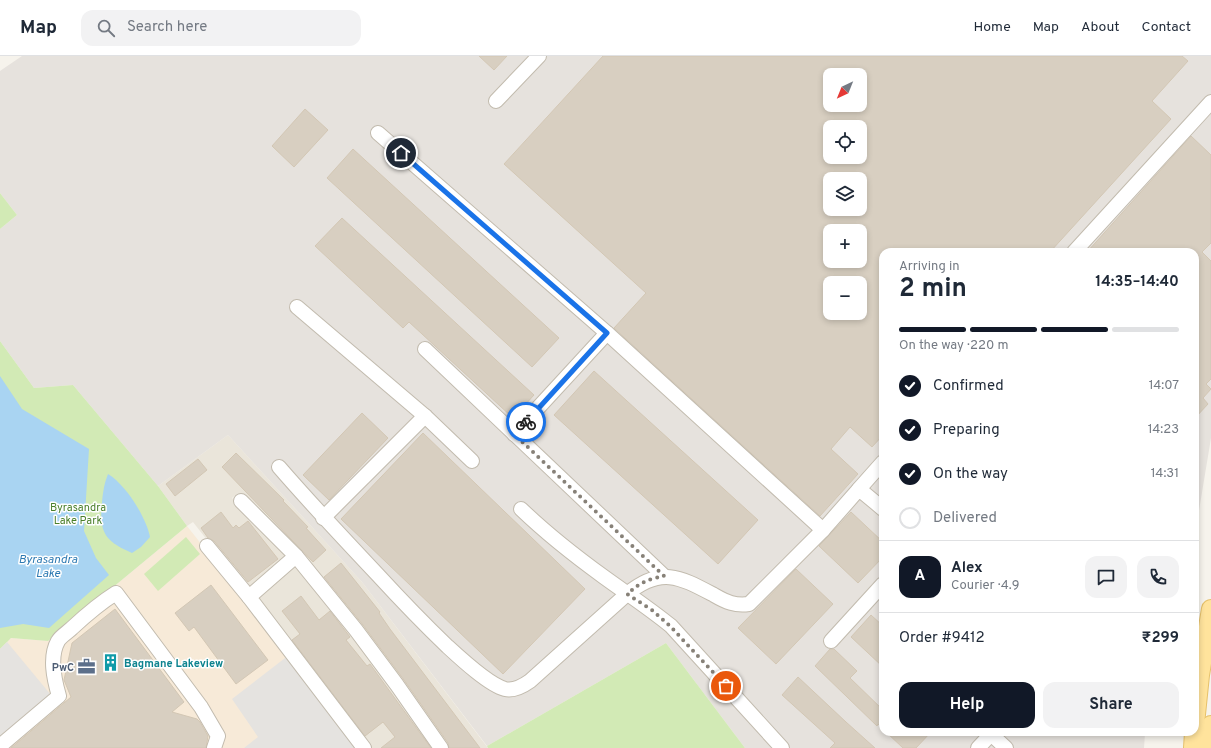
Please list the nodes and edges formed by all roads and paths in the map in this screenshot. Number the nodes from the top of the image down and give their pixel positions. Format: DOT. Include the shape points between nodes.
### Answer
graph roads {
  1 [pos="539,56"];
  2 [pos="496,101"];
  3 [pos="1211,102"];
  4 [pos="378,133"];
  5 [pos="1078,248"];
  6 [pos="297,307"];
  7 [pos="607,333"];
  8 [pos="425,349"];
  9 [pos="424,416"];
  10 [pos="514,434"];
  11 [pos="472,461"];
  12 [pos="879,466"];
  13 [pos="279,467"];
  14 [pos="859,489"];
  15 [pos="241,501"];
  16 [pos="879,506"];
  17 [pos="521,509"];
  18 [pos="323,518"];
  19 [pos="823,530"];
  20 [pos="207,546"];
  21 [pos="296,556"];
  22 [pos="664,576"];
  23 [pos="879,588"];
  24 [pos="627,594"];
  25 [pos="249,597"];
  26 [pos="1211,609"];
  27 [pos="831,641"];
  28 [pos="1199,685"];
  29 [pos="1211,725"];
  30 [pos="989,736"];
  31 [pos="995,736"];
  32 [pos="1194,736"];
  33 [pos="0,746"];
  34 [pos="214,748"];
  35 [pos="364,748"];
  36 [pos="441,748"];
  37 [pos="782,748"];
  38 [pos="978,748"];
  39 [pos="1006,748"];
  40 [pos="1193,748"];
  41 [pos="1208,748"];
  1 -- 2 [label="street"];
  3 -- 5 [label="street"];
  4 -- 7 [label="street"];
  6 -- 9 [label="street"];
  7 -- 10 [label="street"];
  7 -- 19 [label="street"];
  8 -- 10 [label="street"];
  9 -- 11 [label="street"];
  9 -- 18 [label="street"];
  10 -- 22 [label="street"];
  12 -- 14 [label="street"];
  13 -- 18 [label="street"];
  14 -- 16 [label="street"];
  14 -- 19 [label="street"];
  15 -- 21 [label="street"];
  17 -- 24 [label="street" via="542,529"];
  18 -- 24 [label="street" via="422,623 465,663 495,685 505,689 512,690 530,681"];
  19 -- 22 [label="street" via="749,604 739,606 689,582"];
  20 -- 25 [label="street"];
  21 -- 25 [label="street"];
  21 -- 36 [label="street" via="370,649"];
  22 -- 24 [label="street" via="648,579"];
  23 -- 27 [label="street"];
  24 -- 37 [label="street" via="652,610 670,626"];
  25 -- 35 [label="street"];
  26 -- 28 [label="main road"];
  29 -- 41 [label="main road"];
  30 -- 38 [label="street"];
  31 -- 39 [label="street"];
  32 -- 40 [label="main road"];
  33 -- 34 [label="street" via="59,696 53,668 59,640 116,593 201,707 218,736"];
}
